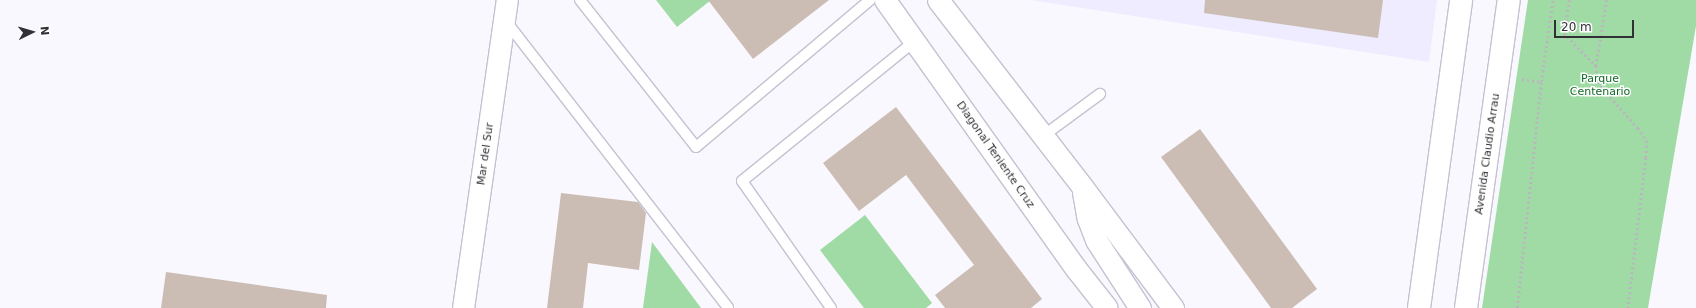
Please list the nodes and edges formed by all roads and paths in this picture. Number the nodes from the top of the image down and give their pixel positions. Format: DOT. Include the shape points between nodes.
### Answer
graph roads {
  1 [pos="580,0"];
  2 [pos="870,0"];
  3 [pos="885,0"];
  4 [pos="938,0"];
  5 [pos="1461,0"];
  6 [pos="1510,0"];
  7 [pos="1553,0"];
  8 [pos="1570,0"];
  9 [pos="1607,0"];
  10 [pos="506,10"];
  11 [pos="915,41"];
  12 [pos="1596,66"];
  13 [pos="1100,94"];
  14 [pos="1043,136"];
  15 [pos="1081,185"];
  16 [pos="464,308"];
  17 [pos="728,308"];
  18 [pos="831,308"];
  19 [pos="1107,308"];
  20 [pos="1140,308"];
  21 [pos="1172,308"];
  22 [pos="1419,308"];
  23 [pos="1466,308"];
  24 [pos="1517,308"];
  25 [pos="1628,308"];
  1 -- 2 [label="lane" via="696,147"];
  3 -- 11 [label="street, Diagonal Teniente Cruz"];
  4 -- 14 [label="street"];
  5 -- 22 [label="street"];
  6 -- 23 [label="street, Avenida Claudio Arrau"];
  7 -- 24 [label="path" via="1541,82"];
  8 -- 12 [label="path" via="1564,33"];
  9 -- 12 [label="path"];
  10 -- 16 [label="street, Mar del Sur"];
  10 -- 17 [label="lane"];
  11 -- 18 [label="lane" via="742,181"];
  11 -- 19 [label="street, Diagonal Teniente Cruz" via="1077,270"];
  12 -- 25 [label="path" via="1597,82 1647,141"];
  13 -- 14 [label="lane"];
  14 -- 15 [label="street"];
  15 -- 20 [label="street" via="1088,219 1096,240"];
  15 -- 21 [label="street"];
}
